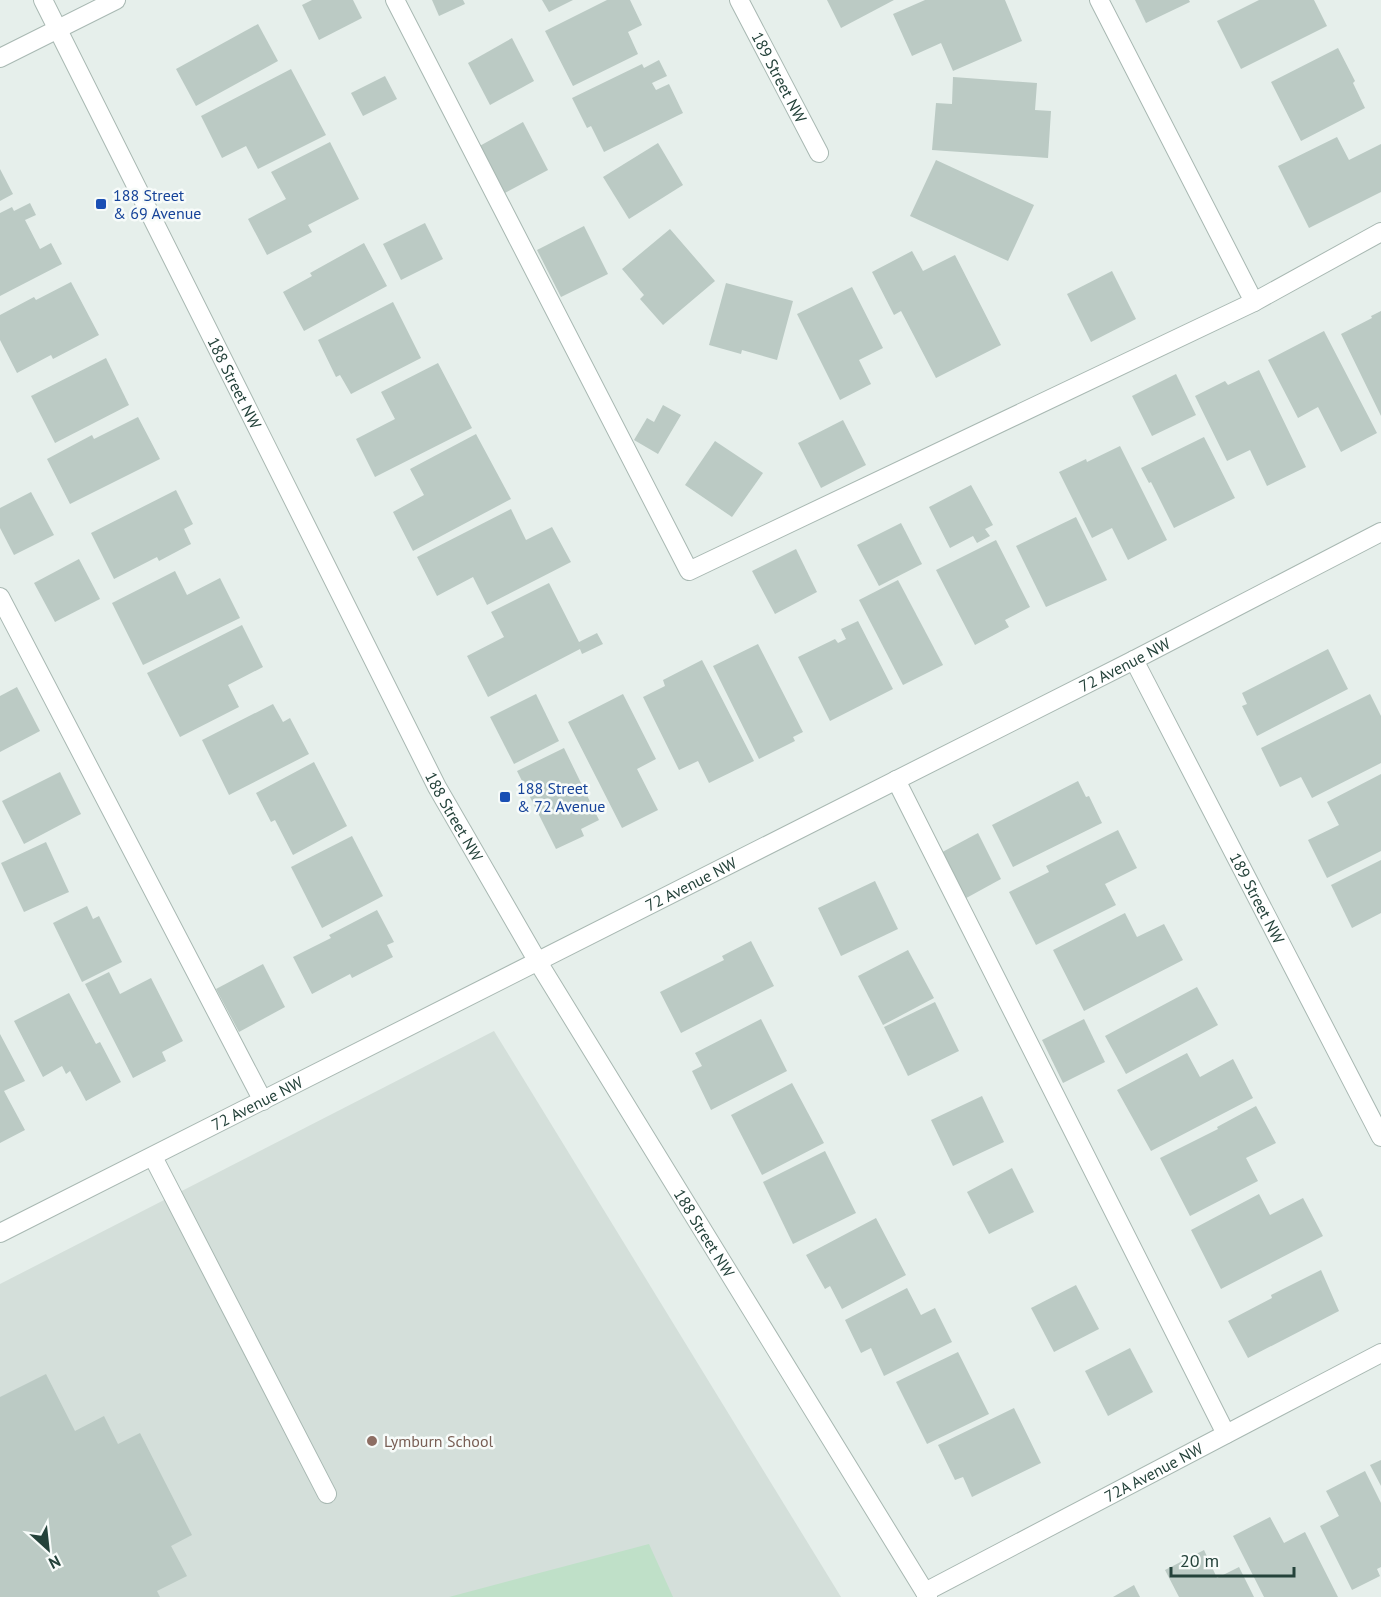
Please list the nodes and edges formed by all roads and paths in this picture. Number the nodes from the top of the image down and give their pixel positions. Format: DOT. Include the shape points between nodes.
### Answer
graph roads {
  1 [pos="43,0"];
  2 [pos="116,0"];
  3 [pos="395,0"];
  4 [pos="739,0"];
  5 [pos="1099,0"];
  6 [pos="59,29"];
  7 [pos="0,58"];
  8 [pos="819,153"];
  9 [pos="1381,232"];
  10 [pos="1254,302"];
  11 [pos="1381,532"];
  12 [pos="0,597"];
  13 [pos="1134,660"];
  14 [pos="897,780"];
  15 [pos="538,962"];
  16 [pos="263,1101"];
  17 [pos="1381,1137"];
  18 [pos="153,1156"];
  19 [pos="0,1233"];
  20 [pos="1381,1353"];
  21 [pos="1226,1434"];
  22 [pos="327,1494"];
  23 [pos="927,1594"];
  1 -- 6 [label="street, 188 Street NW"];
  2 -- 6 [label="street"];
  3 -- 10 [label="street" via="689,571"];
  4 -- 8 [label="street, 189 Street NW"];
  5 -- 10 [label="street"];
  6 -- 7 [label="street"];
  6 -- 15 [label="street, 188 Street NW" via="438,787"];
  9 -- 10 [label="street"];
  11 -- 13 [label="street, 72 Avenue NW"];
  12 -- 16 [label="street"];
  13 -- 14 [label="street, 72 Avenue NW"];
  13 -- 17 [label="street, 189 Street NW"];
  14 -- 15 [label="street, 72 Avenue NW"];
  14 -- 21 [label="street"];
  15 -- 16 [label="street, 72 Avenue NW"];
  15 -- 23 [label="street, 188 Street NW"];
  16 -- 18 [label="street, 72 Avenue NW"];
  18 -- 19 [label="street, 72 Avenue NW"];
  18 -- 22 [label="street"];
  20 -- 21 [label="street, 72A Avenue NW"];
  21 -- 23 [label="street, 72A Avenue NW"];
}
